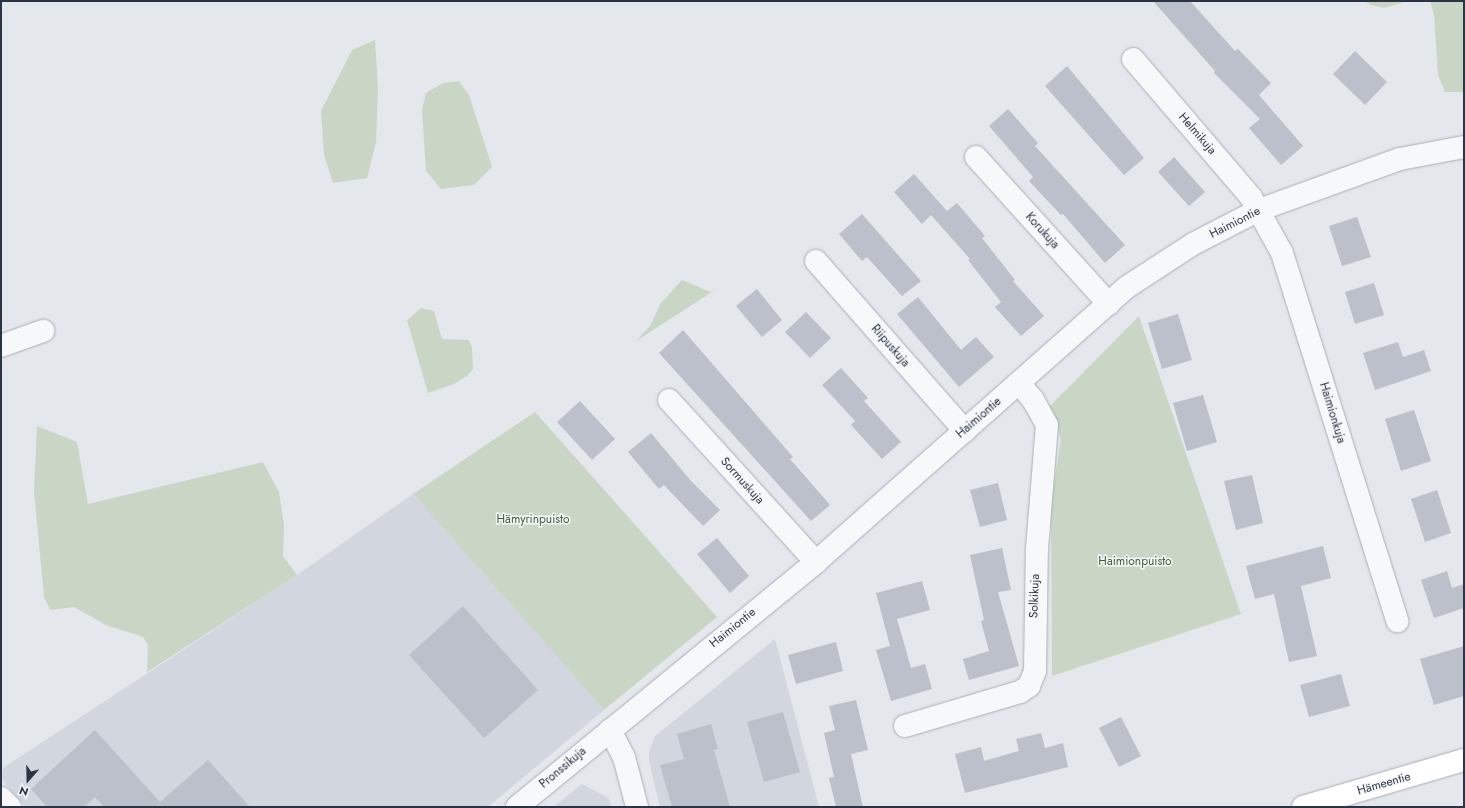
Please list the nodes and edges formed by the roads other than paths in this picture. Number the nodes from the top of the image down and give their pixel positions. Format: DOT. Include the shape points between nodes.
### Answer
graph roads {
  1 [pos="1133,59"];
  2 [pos="1464,148"];
  3 [pos="976,157"];
  4 [pos="1259,210"];
  5 [pos="816,261"];
  6 [pos="1109,304"];
  7 [pos="43,331"];
  8 [pos="1,346"];
  9 [pos="1019,383"];
  10 [pos="669,400"];
  11 [pos="965,431"];
  12 [pos="816,562"];
  13 [pos="1397,621"];
  14 [pos="906,726"];
  15 [pos="610,730"];
  16 [pos="1464,760"];
  17 [pos="1,798"];
  18 [pos="10,807"];
  19 [pos="517,807"];
  20 [pos="637,807"];
  21 [pos="1303,807"];
  1 -- 4 [label="street, Helmikuja"];
  2 -- 4 [label="street, Haimiontie" via="1400,159"];
  3 -- 6 [label="street, Korukuja"];
  4 -- 6 [label="street, Haimiontie" via="1194,244 1127,288"];
  4 -- 13 [label="street, Haimionkuja" via="1282,253"];
  5 -- 11 [label="street, Riipuskuja"];
  6 -- 9 [label="street, Haimiontie"];
  7 -- 8 [label="street"];
  9 -- 11 [label="street, Haimiontie"];
  9 -- 14 [label="street, Solkikuja" via="1033,400 1047,425 1037,549 1035,671 1029,686 1020,692"];
  10 -- 12 [label="street, Sormuskuja"];
  11 -- 12 [label="street, Haimiontie"];
  12 -- 15 [label="street, Haimiontie"];
  15 -- 19 [label="street, Pronssikuja"];
  15 -- 20 [label="street" via="624,757"];
  16 -- 21 [label="highway, Hämeentie"];
  17 -- 18 [label="street"];
}
